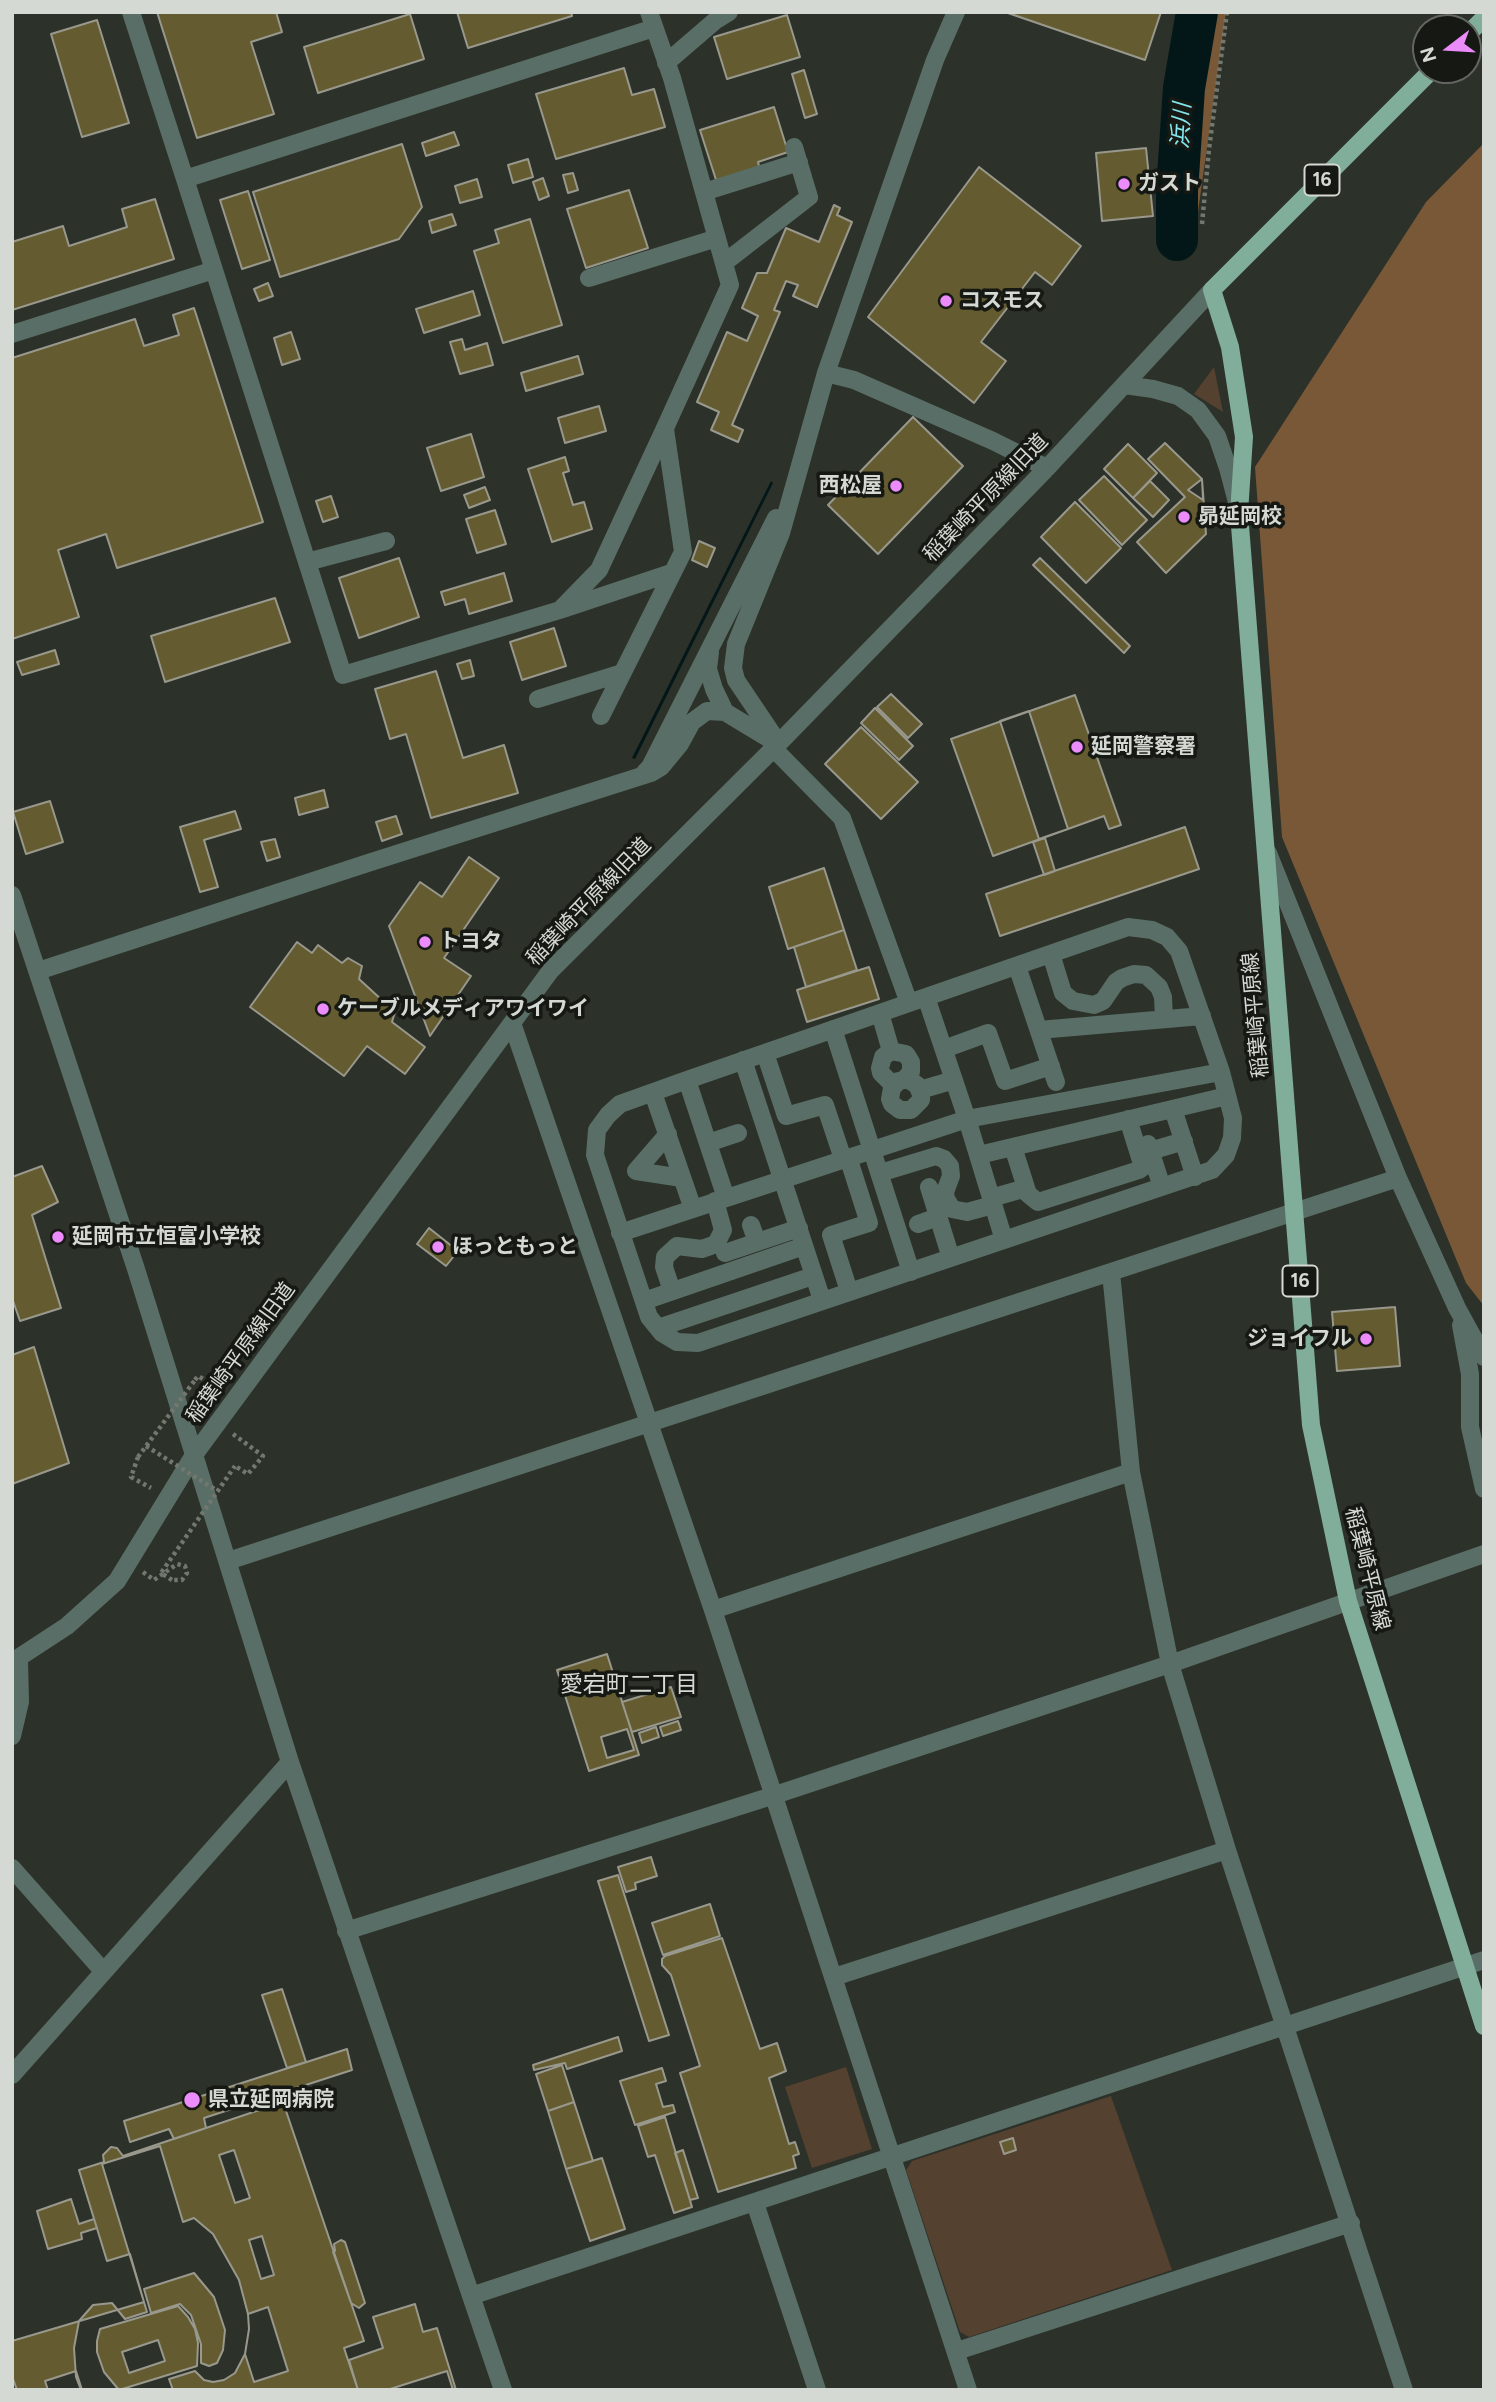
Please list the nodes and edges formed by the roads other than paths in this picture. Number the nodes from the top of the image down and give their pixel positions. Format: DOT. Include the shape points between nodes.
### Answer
graph roads {
  1 [pos="131,12"];
  2 [pos="729,12"];
  3 [pos="957,12"];
  4 [pos="652,20"];
  5 [pos="666,63"];
  6 [pos="1418,84"];
  7 [pos="185,179"];
  8 [pos="704,192"];
  9 [pos="717,238"];
  10 [pos="724,264"];
  11 [pos="214,270"];
  12 [pos="589,278"];
  13 [pos="1212,290"];
  14 [pos="12,334"];
  15 [pos="827,373"];
  16 [pos="1124,385"];
  17 [pos="664,428"];
  18 [pos="1047,468"];
  19 [pos="794,483"];
  20 [pos="1239,513"];
  21 [pos="386,541"];
  22 [pos="307,562"];
  23 [pos="671,573"];
  24 [pos="560,610"];
  25 [pos="710,646"];
  26 [pos="622,673"];
  27 [pos="538,699"];
  28 [pos="725,712"];
  29 [pos="601,716"];
  30 [pos="776,746"];
  31 [pos="643,775"];
  32 [pos="1265,846"];
  33 [pos="12,895"];
  34 [pos="1051,954"];
  35 [pos="1017,965"];
  36 [pos="38,971"];
  37 [pos="918,1000"];
  38 [pos="880,1013"];
  39 [pos="1202,1016"];
  40 [pos="1164,1019"];
  41 [pos="512,1023"];
  42 [pos="833,1030"];
  43 [pos="1039,1030"];
  44 [pos="944,1049"];
  45 [pos="765,1053"];
  46 [pos="743,1060"];
  47 [pos="1221,1072"];
  48 [pos="687,1080"];
  49 [pos="902,1080"];
  50 [pos="954,1080"];
  51 [pos="920,1090"];
  52 [pos="653,1093"];
  53 [pos="1227,1096"];
  54 [pos="1173,1109"];
  55 [pos="1134,1118"];
  56 [pos="967,1119"];
  57 [pos="738,1133"];
  58 [pos="668,1134"];
  59 [pos="1184,1141"];
  60 [pos="708,1143"];
  61 [pos="1013,1147"];
  62 [pos="873,1150"];
  63 [pos="1150,1152"];
  64 [pos="979,1155"];
  65 [pos="846,1158"];
  66 [pos="880,1173"];
  67 [pos="1195,1177"];
  68 [pos="682,1178"];
  69 [pos="783,1178"];
  70 [pos="1398,1178"];
  71 [pos="929,1186"];
  72 [pos="1162,1187"];
  73 [pos="1026,1188"];
  74 [pos="720,1200"];
  75 [pos="992,1201"];
  76 [pos="693,1209"];
  77 [pos="1295,1210"];
  78 [pos="938,1217"];
  79 [pos="918,1224"];
  80 [pos="799,1228"];
  81 [pos="620,1233"];
  82 [pos="1004,1240"];
  83 [pos="804,1246"];
  84 [pos="725,1253"];
  85 [pos="951,1258"];
  86 [pos="911,1272"];
  87 [pos="1111,1273"];
  88 [pos="813,1276"];
  89 [pos="672,1291"];
  90 [pos="849,1291"];
  91 [pos="821,1300"];
  92 [pos="644,1301"];
  93 [pos="1457,1308"];
  94 [pos="658,1328"];
  95 [pos="1484,1357"];
  96 [pos="650,1422"];
  97 [pos="194,1455"];
  98 [pos="1131,1472"];
  99 [pos="1484,1489"];
  100 [pos="1484,1554"];
  101 [pos="228,1561"];
  102 [pos="1348,1601"];
  103 [pos="713,1610"];
  104 [pos="15,1660"];
  105 [pos="1170,1664"];
  106 [pos="12,1736"];
  107 [pos="290,1762"];
  108 [pos="775,1795"];
  109 [pos="1227,1850"];
  110 [pos="12,1868"];
  111 [pos="346,1930"];
  112 [pos="1484,1960"];
  113 [pos="1464,1966"];
  114 [pos="103,1971"];
  115 [pos="834,1977"];
  116 [pos="1286,2026"];
  117 [pos="1484,2026"];
  118 [pos="12,2075"];
  119 [pos="891,2155"];
  120 [pos="755,2203"];
  121 [pos="1351,2223"];
  122 [pos="471,2296"];
  123 [pos="957,2351"];
  124 [pos="503,2390"];
  125 [pos="817,2390"];
  126 [pos="968,2390"];
  127 [pos="1404,2390"];
  1 -- 7 [label="street"];
  2 -- 5 [label="street"];
  3 -- 15 [label="street" via="935,60"];
  4 -- 5 [label="street"];
  4 -- 7 [label="street"];
  5 -- 8 [label="street"];
  6 -- 13 [label="main road, 16"];
  7 -- 11 [label="street"];
  8 -- 9 [label="street"];
  8 -- 10 [label="street" via="796,155 808,197"];
  9 -- 10 [label="street"];
  9 -- 12 [label="street"];
  10 -- 17 [label="street" via="730,285"];
  11 -- 14 [label="street"];
  11 -- 22 [label="street"];
  13 -- 16 [label="street, 稲葉崎平原線旧道"];
  13 -- 20 [label="main road, 稲葉崎平原線 / 16" via="1230,348 1244,437"];
  15 -- 18 [label="street" via="866,386"];
  15 -- 19 [label="street"];
  16 -- 18 [label="street, 稲葉崎平原線旧道"];
  16 -- 20 [label="street" via="1178,396 1198,410 1217,436"];
  17 -- 23 [label="street" via="683,552"];
  17 -- 24 [label="street" via="598,570"];
  18 -- 30 [label="street, 稲葉崎平原線旧道"];
  19 -- 25 [label="street"];
  19 -- 30 [label="street" via="781,533 736,644 733,668"];
  20 -- 32 [label="main road, 稲葉崎平原線 / 16"];
  21 -- 22 [label="street"];
  22 -- 24 [label="street" via="343,675"];
  23 -- 24 [label="street"];
  23 -- 26 [label="street"];
  25 -- 28 [label="street" via="708,669"];
  25 -- 31 [label="street"];
  26 -- 27 [label="street"];
  26 -- 29 [label="street"];
  28 -- 30 [label="street"];
  28 -- 31 [label="street" via="707,711 698,716 661,767"];
  30 -- 37 [label="street" via="842,818"];
  30 -- 41 [label="street, 稲葉崎平原線旧道" via="551,970"];
  31 -- 36 [label="street"];
  32 -- 70 [label="street"];
  32 -- 77 [label="main road, 稲葉崎平原線 / 16"];
  33 -- 36 [label="street"];
  34 -- 35 [label="street"];
  34 -- 39 [label="street" via="1128,927 1152,930 1167,937 1179,951"];
  34 -- 40 [label="street" via="1063,993 1073,1001 1094,1005 1122,978 1146,975 1159,987"];
  35 -- 37 [label="street"];
  35 -- 43 [label="street"];
  36 -- 97 [label="street"];
  37 -- 38 [label="street"];
  37 -- 44 [label="street"];
  38 -- 42 [label="street"];
  38 -- 49 [label="street" via="891,1051 906,1054 911,1062 911,1072"];
  39 -- 40 [label="street"];
  39 -- 47 [label="street"];
  40 -- 43 [label="street"];
  41 -- 96 [label="street"];
  41 -- 97 [label="street, 稲葉崎平原線旧道"];
  42 -- 45 [label="street"];
  42 -- 62 [label="street"];
  43 -- 44 [label="street" via="1053,1074 1005,1081 988,1033"];
  44 -- 50 [label="street"];
  45 -- 46 [label="street"];
  45 -- 65 [label="street" via="786,1116 825,1105"];
  46 -- 48 [label="street"];
  46 -- 69 [label="street"];
  47 -- 53 [label="street"];
  47 -- 56 [label="street"];
  48 -- 52 [label="street"];
  48 -- 60 [label="street"];
  49 -- 51 [label="street" via="914,1082"];
  49 -- 51 [label="street" via="892,1088 890,1099 900,1110 915,1108 921,1100"];
  50 -- 51 [label="street"];
  50 -- 56 [label="street"];
  52 -- 58 [label="street"];
  52 -- 81 [label="street" via="620,1104 597,1130 595,1155"];
  53 -- 54 [label="street"];
  53 -- 67 [label="street" via="1233,1118 1226,1155 1212,1170"];
  54 -- 55 [label="street"];
  54 -- 59 [label="street"];
  55 -- 61 [label="street"];
  55 -- 63 [label="street"];
  55 -- 73 [label="street" via="1143,1167 1139,1170 1038,1202"];
  56 -- 62 [label="street"];
  56 -- 64 [label="street"];
  57 -- 60 [label="street"];
  58 -- 68 [label="street"];
  58 -- 68 [label="street" via="636,1171"];
  59 -- 63 [label="street"];
  59 -- 67 [label="street"];
  60 -- 74 [label="street"];
  61 -- 64 [label="street"];
  61 -- 73 [label="street"];
  62 -- 65 [label="street"];
  62 -- 66 [label="street"];
  63 -- 72 [label="street"];
  64 -- 75 [label="street"];
  65 -- 69 [label="street"];
  65 -- 90 [label="street" via="869,1223 831,1235"];
  66 -- 75 [label="street" via="936,1156 950,1166 946,1199 952,1209 967,1212"];
  66 -- 86 [label="street"];
  67 -- 72 [label="street"];
  68 -- 76 [label="street"];
  69 -- 74 [label="street"];
  69 -- 80 [label="street"];
  70 -- 77 [label="street"];
  70 -- 93 [label="street"];
  71 -- 78 [label="street"];
  72 -- 82 [label="street"];
  73 -- 75 [label="street"];
  74 -- 76 [label="street"];
  74 -- 89 [label="street" via="723,1230 716,1244 702,1249 677,1246 665,1257"];
  75 -- 82 [label="street"];
  76 -- 81 [label="street"];
  77 -- 87 [label="street"];
  77 -- 102 [label="main road, 稲葉崎平原線 / 16" via="1311,1425"];
  78 -- 79 [label="street"];
  78 -- 85 [label="street"];
  80 -- 83 [label="street"];
  80 -- 84 [label="street" via="754,1233"];
  81 -- 92 [label="street"];
  82 -- 85 [label="street"];
  83 -- 88 [label="street"];
  83 -- 89 [label="street"];
  85 -- 86 [label="street"];
  86 -- 90 [label="street"];
  87 -- 96 [label="street"];
  87 -- 98 [label="street"];
  88 -- 91 [label="street"];
  88 -- 94 [label="street"];
  89 -- 92 [label="street"];
  90 -- 91 [label="street"];
  91 -- 94 [label="street" via="698,1343 677,1342"];
  92 -- 94 [label="street"];
  93 -- 95 [label="street"];
  93 -- 99 [label="street" via="1470,1374 1470,1427"];
  96 -- 101 [label="street"];
  96 -- 103 [label="street"];
  97 -- 101 [label="street"];
  97 -- 104 [label="street, 稲葉崎平原線旧道" via="117,1581 67,1626"];
  98 -- 103 [label="street"];
  98 -- 105 [label="street"];
  100 -- 102 [label="street"];
  101 -- 107 [label="street"];
  102 -- 105 [label="street"];
  102 -- 113 [label="main road, 稲葉崎平原線 / 16"];
  103 -- 108 [label="street"];
  104 -- 106 [label="street" via="20,1702"];
  105 -- 108 [label="street"];
  105 -- 109 [label="street"];
  107 -- 111 [label="street"];
  107 -- 114 [label="street"];
  108 -- 111 [label="street"];
  108 -- 115 [label="street"];
  109 -- 115 [label="street"];
  109 -- 116 [label="street"];
  110 -- 114 [label="street"];
  111 -- 122 [label="street"];
  112 -- 113 [label="street"];
  113 -- 116 [label="street"];
  113 -- 117 [label="main road, 稲葉崎平原線 / 16"];
  114 -- 118 [label="street"];
  115 -- 119 [label="street"];
  116 -- 119 [label="street"];
  116 -- 121 [label="street"];
  119 -- 120 [label="street"];
  119 -- 123 [label="street"];
  120 -- 122 [label="street"];
  120 -- 125 [label="street"];
  121 -- 123 [label="street"];
  121 -- 127 [label="street"];
  122 -- 124 [label="street"];
  123 -- 126 [label="street"];
}
